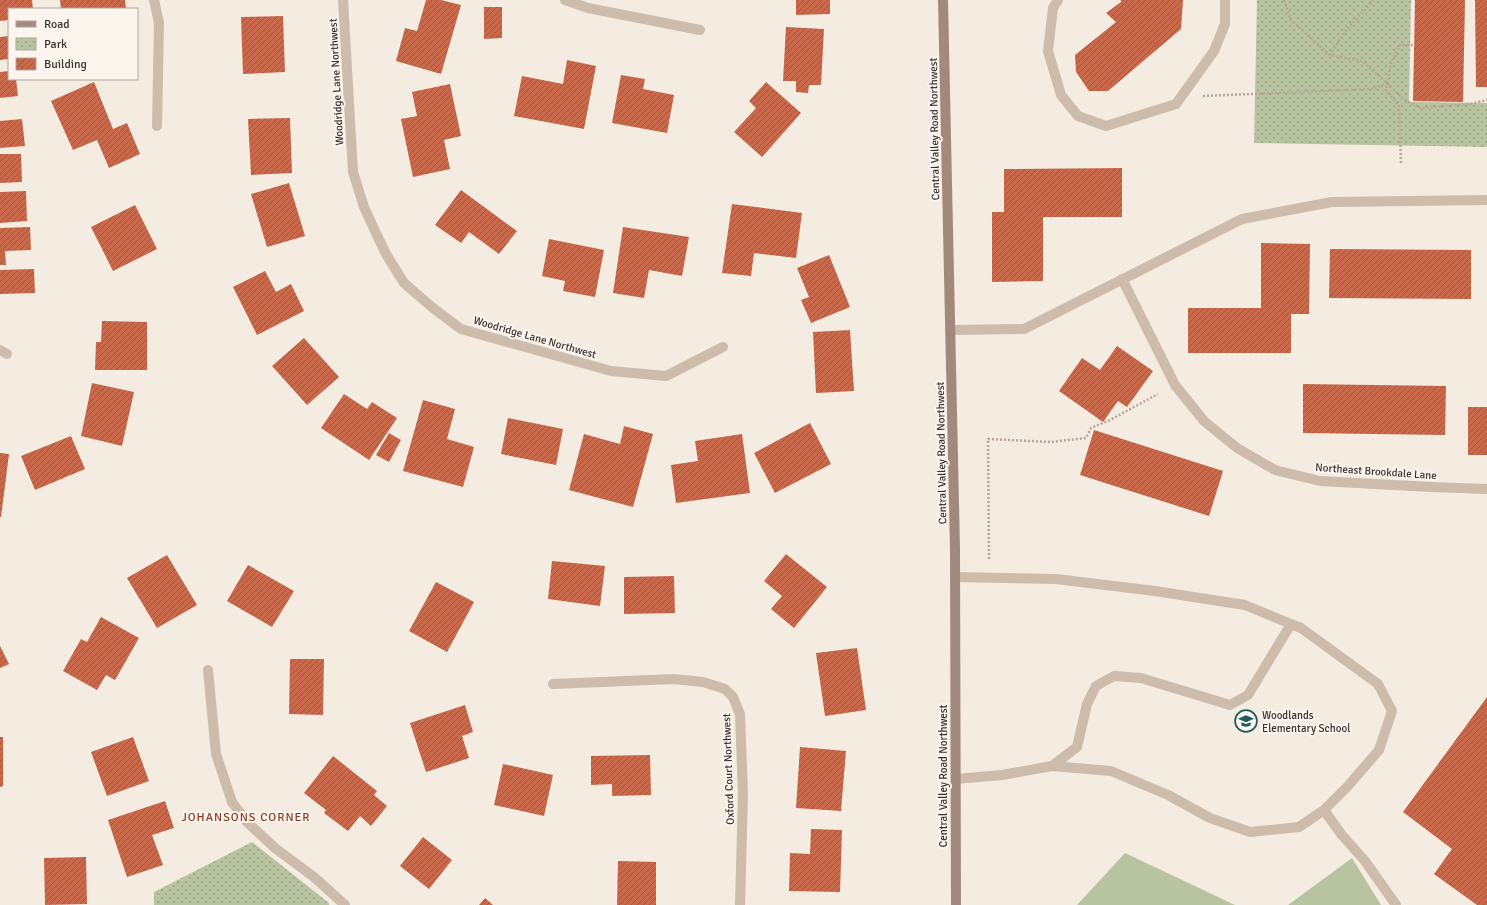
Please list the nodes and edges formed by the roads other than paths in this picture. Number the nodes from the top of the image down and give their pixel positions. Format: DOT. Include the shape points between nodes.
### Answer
graph roads {
  1 [pos="154,0"];
  2 [pos="343,0"];
  3 [pos="565,0"];
  4 [pos="943,0"];
  5 [pos="1058,0"];
  6 [pos="1225,0"];
  7 [pos="700,30"];
  8 [pos="157,126"];
  9 [pos="1487,200"];
  10 [pos="1122,279"];
  11 [pos="950,330"];
  12 [pos="723,347"];
  13 [pos="1487,489"];
  14 [pos="955,577"];
  15 [pos="1291,624"];
  16 [pos="208,670"];
  17 [pos="553,684"];
  18 [pos="1052,766"];
  19 [pos="956,779"];
  20 [pos="1324,810"];
  21 [pos="346,905"];
  22 [pos="740,905"];
  23 [pos="956,905"];
  24 [pos="1396,905"];
  1 -- 8 [label="street" via="159,23"];
  2 -- 12 [label="street, Woodridge Lane Northwest" via="353,172 372,225 404,283 461,329 611,371 666,376"];
  3 -- 7 [label="street" via="588,8"];
  4 -- 11 [label="main road, Central Valley Road Northwest"];
  5 -- 6 [label="street" via="1053,8 1048,51 1061,95 1078,116 1106,126 1176,104 1214,51 1225,24"];
  9 -- 10 [label="street" via="1332,202 1242,220"];
  10 -- 11 [label="street" via="1024,329"];
  10 -- 13 [label="street, Northeast Brookdale Lane" via="1175,385 1204,421 1237,448 1275,470 1320,481"];
  11 -- 14 [label="main road, Central Valley Road Northwest"];
  14 -- 15 [label="street" via="1056,579 1155,591 1246,605"];
  14 -- 19 [label="main road, Central Valley Road Northwest"];
  15 -- 18 [label="street" via="1248,695 1230,705 1141,678 1114,676 1096,686 1087,704 1077,747"];
  15 -- 20 [label="street" via="1302,628 1378,684 1392,711 1379,750"];
  16 -- 21 [label="street" via="216,754 232,802 247,822 275,848"];
  17 -- 22 [label="street, Oxford Court Northwest" via="674,679 703,682 725,689 733,697 740,714 743,794"];
  18 -- 19 [label="street" via="1002,775"];
  18 -- 20 [label="street" via="1111,771 1168,794 1210,818 1250,832 1299,827"];
  19 -- 23 [label="main road, Central Valley Road Northwest"];
  20 -- 24 [label="street"];
}
